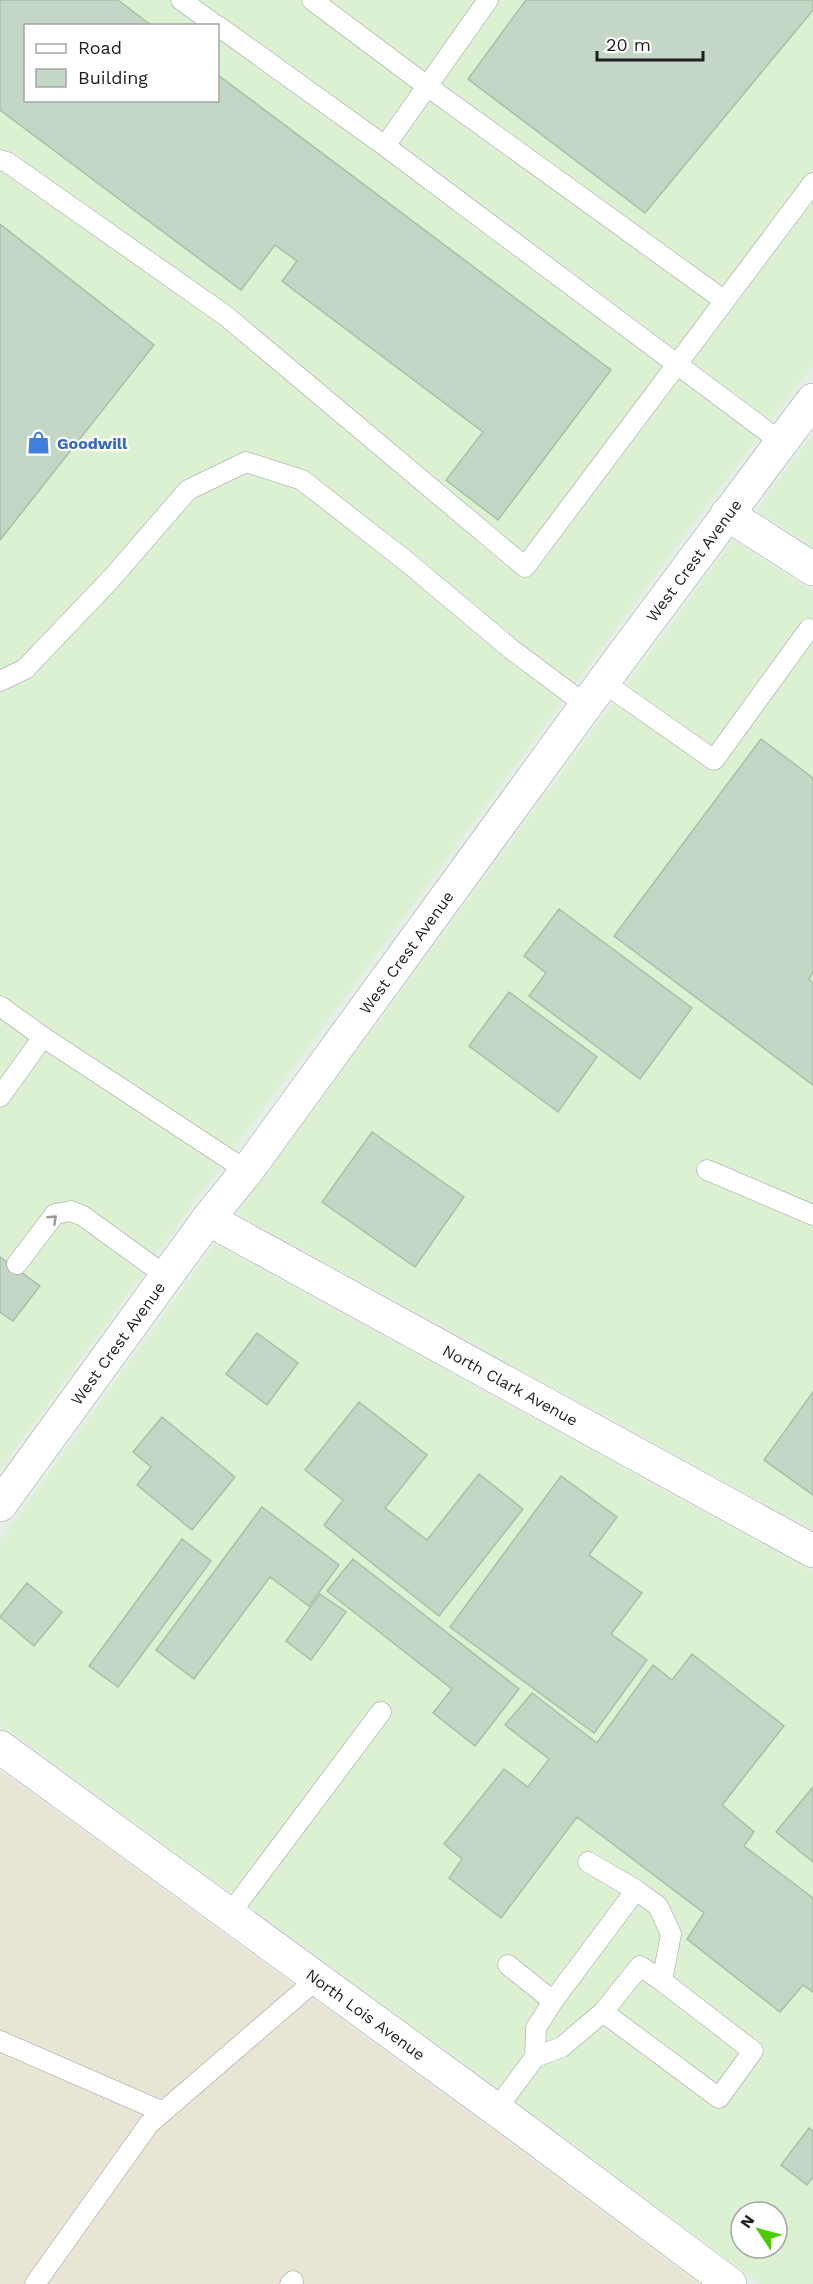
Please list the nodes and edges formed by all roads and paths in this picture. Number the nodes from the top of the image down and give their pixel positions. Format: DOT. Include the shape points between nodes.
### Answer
graph roads {
  1 [pos="181,0"];
  2 [pos="312,0"];
  3 [pos="488,0"];
  4 [pos="214,24"];
  5 [pos="219,27"];
  6 [pos="427,86"];
  7 [pos="385,146"];
  8 [pos="0,160"];
  9 [pos="813,183"];
  10 [pos="725,301"];
  11 [pos="677,365"];
  12 [pos="813,400"];
  13 [pos="781,442"];
  14 [pos="727,514"];
  15 [pos="813,569"];
  16 [pos="812,628"];
  17 [pos="0,681"];
  18 [pos="595,693"];
  19 [pos="0,1006"];
  20 [pos="43,1037"];
  21 [pos="0,1097"];
  22 [pos="707,1170"];
  23 [pos="247,1171"];
  24 [pos="813,1215"];
  25 [pos="208,1219"];
  26 [pos="17,1264"];
  27 [pos="166,1276"];
  28 [pos="0,1505"];
  29 [pos="813,1551"];
  30 [pos="381,1712"];
  31 [pos="0,1747"];
  32 [pos="588,1862"];
  33 [pos="636,1890"];
  34 [pos="229,1915"];
  35 [pos="508,1965"];
  36 [pos="317,1979"];
  37 [pos="662,1981"];
  38 [pos="553,2001"];
  39 [pos="603,2012"];
  40 [pos="0,2041"];
  41 [pos="535,2057"];
  42 [pos="496,2110"];
  43 [pos="164,2112"];
  44 [pos="714,2280"];
  45 [pos="35,2284"];
  1 -- 4 [label="lane"];
  2 -- 6 [label="lane"];
  3 -- 6 [label="lane"];
  5 -- 7 [label="lane"];
  6 -- 7 [label="lane"];
  6 -- 10 [label="lane"];
  7 -- 11 [label="lane"];
  8 -- 11 [label="lane" via="226,316 525,567"];
  9 -- 10 [label="lane"];
  10 -- 11 [label="lane"];
  11 -- 13 [label="lane"];
  12 -- 13 [label="street, West Crest Avenue"];
  13 -- 14 [label="street, West Crest Avenue"];
  14 -- 15 [label="street"];
  14 -- 18 [label="street, West Crest Avenue"];
  16 -- 18 [label="lane" via="714,760"];
  17 -- 18 [label="lane" via="25,669 188,490 246,462 302,480 511,649"];
  18 -- 23 [label="street, West Crest Avenue"];
  19 -- 20 [label="lane"];
  20 -- 21 [label="lane"];
  20 -- 23 [label="lane"];
  22 -- 24 [label="lane"];
  23 -- 25 [label="street, West Crest Avenue"];
  25 -- 27 [label="street, West Crest Avenue"];
  25 -- 29 [label="street, North Clark Avenue"];
  26 -- 27 [label="lane, one-way" via="55,1214 71,1211"];
  27 -- 28 [label="street, West Crest Avenue"];
  30 -- 34 [label="lane"];
  31 -- 34 [label="street, North Lois Avenue"];
  32 -- 33 [label="lane"];
  33 -- 37 [label="lane" via="658,1906 671,1934"];
  33 -- 38 [label="lane"];
  34 -- 36 [label="street, North Lois Avenue"];
  35 -- 38 [label="lane"];
  36 -- 42 [label="street, North Lois Avenue"];
  36 -- 43 [label="lane"];
  37 -- 39 [label="lane" via="640,1966"];
  37 -- 39 [label="lane" via="753,2051 719,2098"];
  38 -- 41 [label="lane" via="536,2028"];
  39 -- 41 [label="lane" via="562,2047"];
  40 -- 43 [label="lane"];
  41 -- 42 [label="lane"];
  42 -- 44 [label="street, North Lois Avenue"];
  43 -- 45 [label="lane" via="149,2124"];
}
